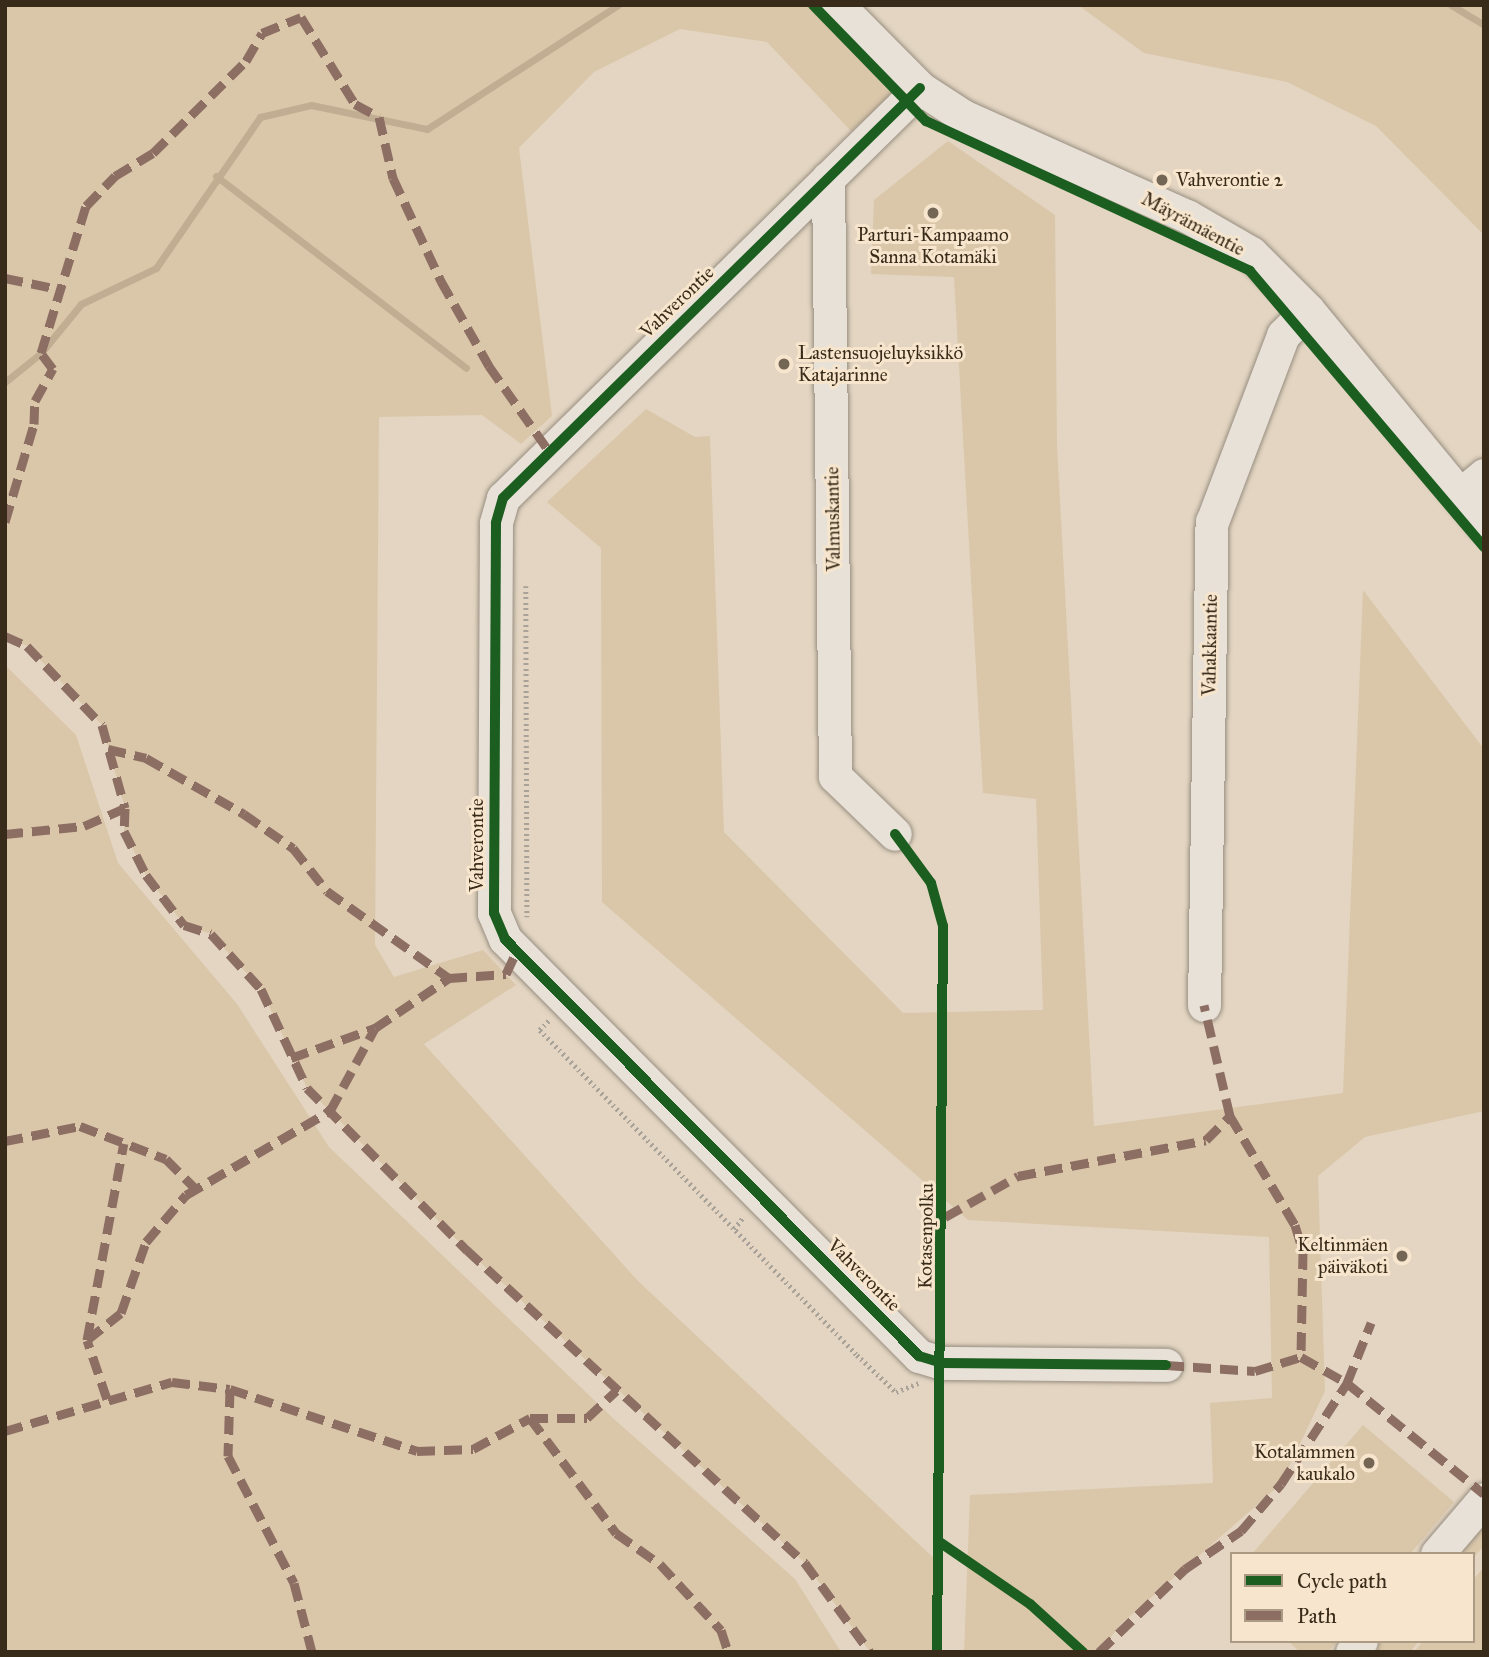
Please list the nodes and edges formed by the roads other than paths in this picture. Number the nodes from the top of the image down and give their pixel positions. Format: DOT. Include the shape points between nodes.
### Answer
graph roads {
  1 [pos="838,5"];
  2 [pos="920,88"];
  3 [pos="828,178"];
  4 [pos="1308,310"];
  5 [pos="1472,485"];
  6 [pos="1484,524"];
  7 [pos="895,834"];
  8 [pos="1205,1004"];
  9 [pos="1166,1365"];
  10 [pos="1484,1499"];
  11 [pos="1439,1552"];
  1 -- 2 [label="street, Mäyrämäentie"];
  2 -- 3 [label="street, Vahverontie"];
  2 -- 4 [label="street, Mäyrämäentie" via="963,116 1187,216 1251,253"];
  3 -- 7 [label="street, Valmuskantie" via="835,776"];
  3 -- 9 [label="street, Vahverontie" via="503,498 496,523 494,913 505,939 919,1356 942,1368"];
  4 -- 5 [label="street, Mäyrämäentie"];
  4 -- 8 [label="street, Vahakkaantie" via="1283,335 1212,522"];
  5 -- 6 [label="street, Mäyrämäentie"];
  10 -- 11 [label="street"];
}
